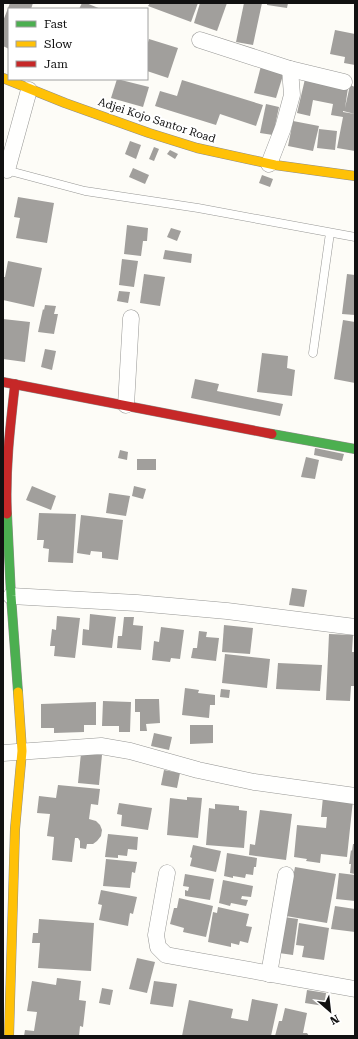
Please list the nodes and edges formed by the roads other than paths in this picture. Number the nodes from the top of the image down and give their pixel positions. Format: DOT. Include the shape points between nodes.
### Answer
graph roads {
  1 [pos="200,40"];
  2 [pos="290,69"];
  3 [pos="3,78"];
  4 [pos="344,82"];
  5 [pos="28,90"];
  6 [pos="269,164"];
  7 [pos="5,170"];
  8 [pos="355,176"];
  9 [pos="330,233"];
  10 [pos="355,237"];
  11 [pos="131,318"];
  12 [pos="313,353"];
  13 [pos="3,382"];
  14 [pos="15,384"];
  15 [pos="126,405"];
  16 [pos="355,449"];
  17 [pos="10,596"];
  18 [pos="355,628"];
  19 [pos="22,751"];
  20 [pos="3,752"];
  21 [pos="355,796"];
  22 [pos="167,873"];
  23 [pos="286,875"];
  24 [pos="269,974"];
  25 [pos="355,989"];
  26 [pos="9,1036"];
  1 -- 2 [label="street"];
  2 -- 4 [label="street"];
  2 -- 6 [label="street" via="292,95"];
  3 -- 5 [label="street, Adjei Kojo Santor Road"];
  5 -- 6 [label="street, Adjei Kojo Santor Road" via="197,148"];
  5 -- 7 [label="street"];
  6 -- 8 [label="street, Adjei Kojo Santor Road" via="317,173"];
  7 -- 9 [label="lane" via="85,191 198,208"];
  9 -- 10 [label="lane"];
  9 -- 12 [label="lane"];
  11 -- 15 [label="street"];
  13 -- 14 [label="street"];
  14 -- 15 [label="street"];
  14 -- 17 [label="street" via="6,488"];
  15 -- 16 [label="street"];
  17 -- 18 [label="street" via="227,611"];
  17 -- 19 [label="street"];
  19 -- 20 [label="street"];
  19 -- 21 [label="street" via="101,746 254,782"];
  19 -- 26 [label="street" via="15,829"];
  22 -- 24 [label="street" via="156,935 158,947 166,954"];
  23 -- 24 [label="street"];
  24 -- 25 [label="street"];
}
